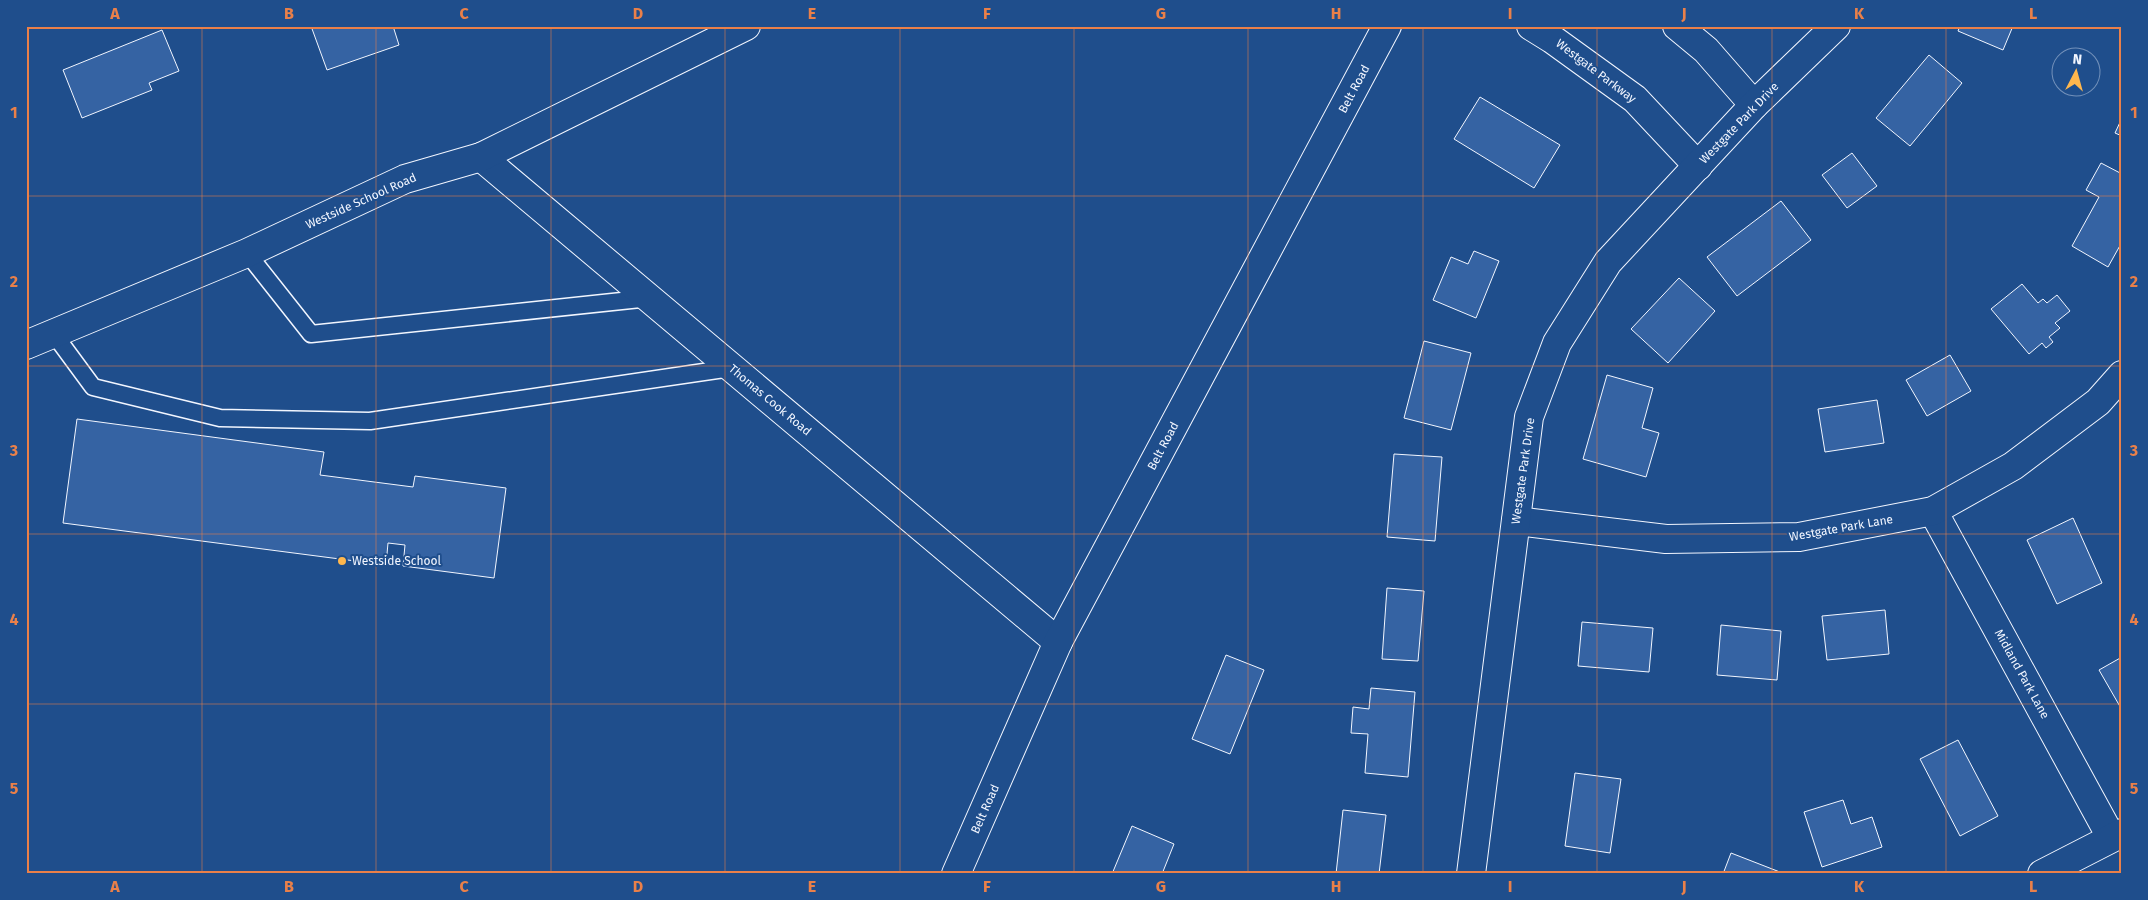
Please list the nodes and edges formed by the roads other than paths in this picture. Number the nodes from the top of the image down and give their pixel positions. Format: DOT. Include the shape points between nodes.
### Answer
graph roads {
  1 [pos="746,26"];
  2 [pos="1387,26"];
  3 [pos="1531,26"];
  4 [pos="1677,26"];
  5 [pos="1836,26"];
  6 [pos="703,36"];
  7 [pos="1754,105"];
  8 [pos="481,157"];
  9 [pos="1698,166"];
  10 [pos="247,253"];
  11 [pos="650,298"];
  12 [pos="54,334"];
  13 [pos="26,344"];
  14 [pos="731,368"];
  15 [pos="2122,375"];
  16 [pos="1933,511"];
  17 [pos="1516,521"];
  18 [pos="1058,642"];
  19 [pos="2117,835"];
  20 [pos="956,874"];
  21 [pos="1471,874"];
  22 [pos="2042,874"];
  1 -- 6 [label="street, Westside School Road"];
  2 -- 18 [label="street, Belt Road"];
  3 -- 9 [label="street, Westgate Parkway" via="1635,99"];
  4 -- 7 [label="street" via="1706,50"];
  5 -- 7 [label="street, Westgate Park Drive"];
  6 -- 8 [label="street, Westside School Road"];
  7 -- 9 [label="street, Westgate Park Drive"];
  8 -- 10 [label="street, Westside School Road" via="405,179"];
  8 -- 11 [label="street, Thomas Cook Road"];
  9 -- 17 [label="street, Westgate Park Drive" via="1608,262 1557,343 1529,416"];
  10 -- 11 [label="lane" via="311,334"];
  10 -- 12 [label="street, Westside School Road"];
  11 -- 14 [label="street, Thomas Cook Road"];
  12 -- 13 [label="street, Westside School Road"];
  12 -- 14 [label="lane" via="94,387 220,418 370,421"];
  14 -- 18 [label="street, Thomas Cook Road"];
  15 -- 16 [label="street, Westgate Park Lane" via="2098,402 2013,466"];
  16 -- 17 [label="street, Westgate Park Lane" via="1799,538 1666,539"];
  16 -- 19 [label="street, Midland Park Lane"];
  17 -- 21 [label="street, Westgate Park Drive"];
  18 -- 20 [label="street, Belt Road"];
  19 -- 22 [label="street"];
}
